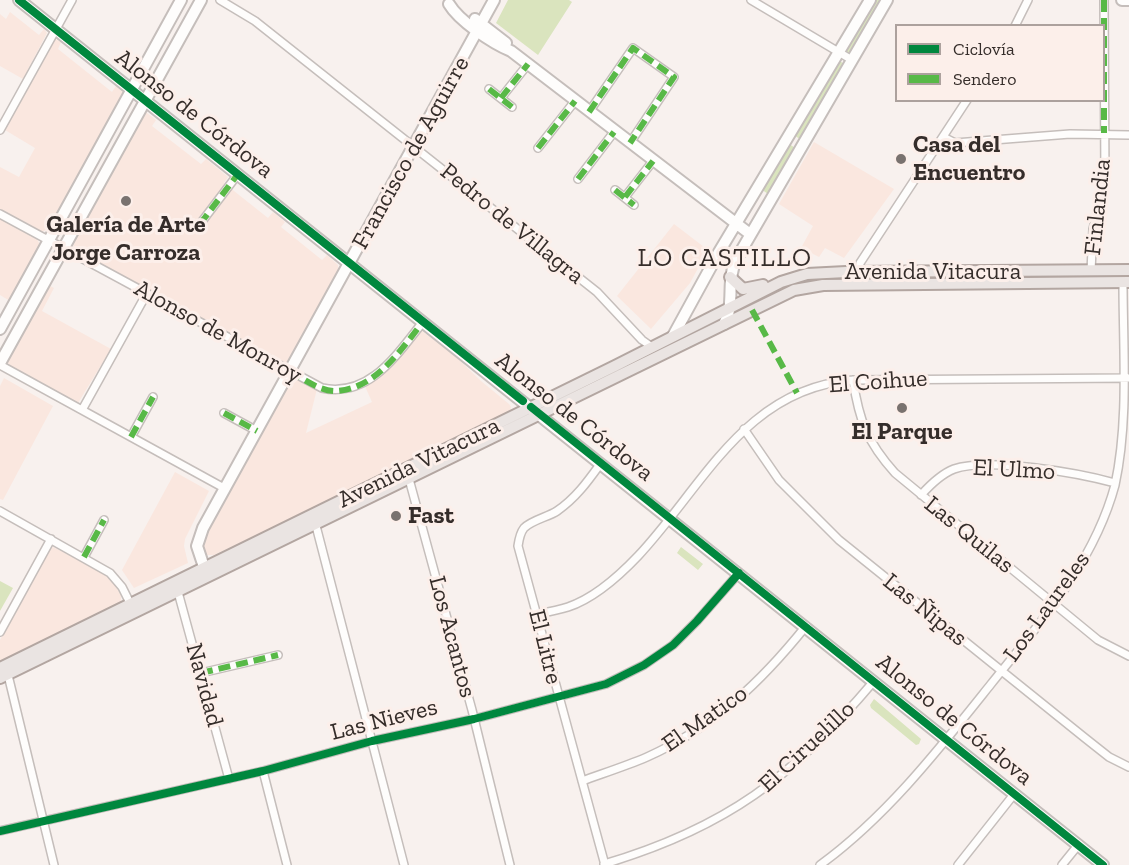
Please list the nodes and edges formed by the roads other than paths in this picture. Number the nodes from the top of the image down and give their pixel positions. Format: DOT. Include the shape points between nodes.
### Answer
graph roads {
  1 [pos="20,0"];
  2 [pos="72,0"];
  3 [pos="181,0"];
  4 [pos="201,0"];
  5 [pos="220,0"];
  6 [pos="494,0"];
  7 [pos="751,0"];
  8 [pos="870,0"];
  9 [pos="887,0"];
  10 [pos="1028,0"];
  11 [pos="1104,0"];
  12 [pos="1122,0"];
  13 [pos="1129,0"];
  14 [pos="446,2"];
  15 [pos="1016,24"];
  16 [pos="1104,24"];
  17 [pos="479,27"];
  18 [pos="56,29"];
  19 [pos="838,52"];
  20 [pos="852,60"];
  21 [pos="528,64"];
  22 [pos="489,89"];
  23 [pos="132,90"];
  24 [pos="501,98"];
  25 [pos="145,101"];
  26 [pos="575,101"];
  27 [pos="966,102"];
  28 [pos="1104,102"];
  29 [pos="512,107"];
  30 [pos="589,112"];
  31 [pos="0,130"];
  32 [pos="614,132"];
  33 [pos="791,132"];
  34 [pos="1104,133"];
  35 [pos="1129,135"];
  36 [pos="943,136"];
  37 [pos="806,140"];
  38 [pos="630,143"];
  39 [pos="415,146"];
  40 [pos="538,148"];
  41 [pos="653,161"];
  42 [pos="238,174"];
  43 [pos="578,179"];
  44 [pos="615,190"];
  45 [pos="625,197"];
  46 [pos="634,204"];
  47 [pos="744,211"];
  48 [pos="0,214"];
  49 [pos="758,220"];
  50 [pos="200,224"];
  51 [pos="736,224"];
  52 [pos="750,234"];
  53 [pos="728,237"];
  54 [pos="49,240"];
  55 [pos="743,245"];
  56 [pos="64,248"];
  57 [pos="350,264"];
  58 [pos="1129,270"];
  59 [pos="1091,271"];
  60 [pos="858,272"];
  61 [pos="730,277"];
  62 [pos="1127,280"];
  63 [pos="781,282"];
  64 [pos="862,284"];
  65 [pos="147,293"];
  66 [pos="730,306"];
  67 [pos="423,322"];
  68 [pos="724,324"];
  69 [pos="0,329"];
  70 [pos="674,336"];
  71 [pos="652,347"];
  72 [pos="0,364"];
  73 [pos="290,372"];
  74 [pos="1126,378"];
  75 [pos="853,380"];
  76 [pos="153,397"];
  77 [pos="82,410"];
  78 [pos="535,411"];
  79 [pos="224,413"];
  80 [pos="744,429"];
  81 [pos="257,431"];
  82 [pos="131,437"];
  83 [pos="601,463"];
  84 [pos="409,479"];
  85 [pos="1115,483"];
  86 [pos="224,488"];
  87 [pos="921,495"];
  88 [pos="0,511"];
  89 [pos="671,518"];
  90 [pos="104,520"];
  91 [pos="312,520"];
  92 [pos="51,539"];
  93 [pos="84,557"];
  94 [pos="204,567"];
  95 [pos="739,573"];
  96 [pos="184,577"];
  97 [pos="177,592"];
  98 [pos="130,603"];
  99 [pos="1054,604"];
  100 [pos="537,614"];
  101 [pos="806,626"];
  102 [pos="0,632"];
  103 [pos="278,655"];
  104 [pos="1129,656"];
  105 [pos="1001,671"];
  106 [pos="201,673"];
  107 [pos="3,674"];
  108 [pos="874,681"];
  109 [pos="558,697"];
  110 [pos="474,719"];
  111 [pos="947,739"];
  112 [pos="372,741"];
  113 [pos="1129,767"];
  114 [pos="263,771"];
  115 [pos="229,778"];
  116 [pos="582,781"];
  117 [pos="1015,793"];
  118 [pos="43,821"];
  119 [pos="0,831"];
  120 [pos="1079,844"];
  121 [pos="54,865"];
  122 [pos="287,865"];
  123 [pos="404,865"];
  124 [pos="510,865"];
  125 [pos="604,865"];
  126 [pos="820,865"];
  127 [pos="958,865"];
  128 [pos="1062,865"];
  129 [pos="1103,865"];
  1 -- 18 [label="main road, Alonso de Córdova"];
  2 -- 18 [label="street"];
  3 -- 23 [label="main road"];
  4 -- 25 [label="main road"];
  5 -- 39 [label="street, Pedro de Villagra" via="255,21"];
  6 -- 17 [label="main road, Francisco de Aguirre"];
  7 -- 19 [label="street"];
  8 -- 19 [label="main road"];
  9 -- 20 [label="main road"];
  10 -- 15 [label="street"];
  11 -- 16 [label="street, Finlandia"];
  12 -- 13 [label="main road"];
  14 -- 17 [label="main road"];
  17 -- 21 [label="main road" via="504,41"];
  17 -- 39 [label="main road, Francisco de Aguirre"];
  18 -- 23 [label="main road, Alonso de Córdova"];
  18 -- 31 [label="street"];
  19 -- 20 [label="street"];
  19 -- 33 [label="main road"];
  20 -- 37 [label="main road"];
  21 -- 24 [label="street"];
  21 -- 26 [label="main road"];
  22 -- 24 [label="street"];
  23 -- 25 [label="main road, Alonso de Córdova"];
  23 -- 54 [label="main road"];
  24 -- 29 [label="street"];
  25 -- 42 [label="main road, Alonso de Córdova"];
  25 -- 56 [label="main road"];
  26 -- 30 [label="main road"];
  26 -- 40 [label="street"];
  27 -- 36 [label="street"];
  28 -- 34 [label="street, Finlandia"];
  30 -- 32 [label="main road"];
  30 -- 38 [label="street" via="633,48 674,77"];
  32 -- 38 [label="main road"];
  32 -- 43 [label="street"];
  33 -- 37 [label="main road"];
  33 -- 47 [label="main road"];
  34 -- 35 [label="street"];
  34 -- 36 [label="street" via="955,143"];
  34 -- 59 [label="street, Finlandia" via="1105,182 1092,229"];
  36 -- 60 [label="street" via="860,263"];
  37 -- 49 [label="main road"];
  38 -- 41 [label="main road"];
  39 -- 57 [label="main road, Francisco de Aguirre"];
  39 -- 71 [label="street, Pedro de Villagra" via="597,292"];
  41 -- 45 [label="street"];
  41 -- 51 [label="main road"];
  42 -- 50 [label="street"];
  42 -- 57 [label="main road, Alonso de Córdova"];
  44 -- 45 [label="street"];
  45 -- 46 [label="street"];
  47 -- 49 [label="main road" via="747,220"];
  47 -- 51 [label="main road"];
  48 -- 54 [label="street, Alonso de Monroy"];
  49 -- 52 [label="main road"];
  51 -- 52 [label="main road"];
  51 -- 53 [label="main road"];
  52 -- 55 [label="main road"];
  53 -- 55 [label="main road" via="741,237"];
  53 -- 70 [label="main road"];
  54 -- 56 [label="street, Alonso de Monroy"];
  54 -- 69 [label="main road"];
  55 -- 61 [label="main road"];
  56 -- 65 [label="street, Alonso de Monroy"];
  56 -- 72 [label="main road"];
  57 -- 67 [label="main road, Alonso de Córdova"];
  57 -- 73 [label="main road, Francisco de Aguirre"];
  58 -- 59 [label="main road, Avenida Vitacura"];
  59 -- 60 [label="main road, Avenida Vitacura"];
  60 -- 63 [label="main road, Avenida Vitacura" via="807,274"];
  60 -- 64 [label="street"];
  61 -- 63 [label="main road" via="743,289"];
  61 -- 66 [label="main road"];
  62 -- 64 [label="main road, Avenida Vitacura"];
  62 -- 74 [label="street, Los Laureles"];
  63 -- 66 [label="main road, Avenida Vitacura"];
  64 -- 68 [label="main road, Avenida Vitacura" via="801,288"];
  65 -- 73 [label="street, Alonso de Monroy"];
  65 -- 77 [label="street"];
  66 -- 68 [label="main road"];
  66 -- 70 [label="main road, Avenida Vitacura"];
  67 -- 73 [label="street, Alonso de Monroy" via="388,366 350,388 322,388"];
  67 -- 78 [label="main road, Alonso de Córdova"];
  68 -- 78 [label="main road, Avenida Vitacura"];
  70 -- 71 [label="main road, Avenida Vitacura"];
  71 -- 78 [label="main road, Avenida Vitacura"];
  72 -- 77 [label="street"];
  73 -- 81 [label="main road, Francisco de Aguirre"];
  74 -- 75 [label="street, El Coihue"];
  74 -- 85 [label="street, Los Laureles" via="1123,441"];
  75 -- 80 [label="street, El Coihue" via="831,382 797,393"];
  75 -- 87 [label="street, Las Quilas" via="857,408 868,436 895,473"];
  76 -- 82 [label="street"];
  77 -- 82 [label="street"];
  78 -- 83 [label="main road, Alonso de Córdova"];
  78 -- 84 [label="main road, Avenida Vitacura"];
  78 -- 91 [label="main road, Avenida Vitacura"];
  79 -- 81 [label="street"];
  80 -- 89 [label="street, El Coihue"];
  80 -- 105 [label="street, Las Ñipas" via="779,480 839,540"];
  81 -- 86 [label="main road, Francisco de Aguirre"];
  82 -- 86 [label="street"];
  83 -- 89 [label="main road, Alonso de Córdova"];
  83 -- 100 [label="street, El Litre" via="566,504 526,526 520,536 519,550"];
  84 -- 91 [label="main road, Avenida Vitacura"];
  84 -- 110 [label="street, Los Acantos"];
  85 -- 87 [label="street, El Ulmo" via="1050,470 970,466 943,475"];
  85 -- 99 [label="street, Los Laureles" via="1084,560"];
  86 -- 94 [label="main road, Francisco de Aguirre" via="198,538"];
  87 -- 99 [label="street, Las Quilas"];
  88 -- 92 [label="street"];
  89 -- 95 [label="main road, Alonso de Córdova"];
  89 -- 100 [label="street, El Coihue" via="632,563 607,584 569,607"];
  90 -- 93 [label="street"];
  91 -- 94 [label="main road, Avenida Vitacura"];
  91 -- 97 [label="main road, Avenida Vitacura"];
  91 -- 112 [label="street"];
  92 -- 93 [label="street"];
  92 -- 102 [label="street"];
  93 -- 98 [label="street" via="110,573"];
  94 -- 96 [label="main road, Avenida Vitacura"];
  95 -- 101 [label="main road, Alonso de Córdova"];
  95 -- 109 [label="street, Las Nieves" via="686,633 659,656 619,678"];
  96 -- 97 [label="main road"];
  96 -- 98 [label="main road, Avenida Vitacura"];
  97 -- 106 [label="street, Navidad"];
  97 -- 107 [label="main road, Avenida Vitacura"];
  98 -- 107 [label="main road, Avenida Vitacura"];
  99 -- 104 [label="street, Las Quilas" via="1098,640"];
  99 -- 105 [label="street, Los Laureles"];
  100 -- 109 [label="street, El Litre"];
  101 -- 108 [label="main road, Alonso de Córdova"];
  101 -- 116 [label="street, El Matico" via="774,665 714,718 647,757"];
  103 -- 106 [label="street"];
  105 -- 111 [label="street, Los Laureles"];
  105 -- 113 [label="street, Las Ñipas" via="1109,757"];
  106 -- 115 [label="street, Navidad"];
  107 -- 118 [label="street"];
  108 -- 111 [label="main road, Alonso de Córdova"];
  108 -- 125 [label="street, El Ciruelillo" via="806,755 756,795 681,837"];
  109 -- 110 [label="street, Las Nieves"];
  109 -- 116 [label="street, El Litre"];
  110 -- 112 [label="street, Las Nieves"];
  110 -- 124 [label="street, Los Acantos"];
  111 -- 117 [label="main road, Alonso de Córdova"];
  111 -- 126 [label="street, Los Laureles" via="871,822"];
  112 -- 114 [label="street, Las Nieves"];
  112 -- 123 [label="street"];
  114 -- 115 [label="street, Las Nieves"];
  114 -- 122 [label="street"];
  115 -- 118 [label="street, Las Nieves"];
  116 -- 125 [label="street, El Litre"];
  117 -- 120 [label="main road, Alonso de Córdova"];
  117 -- 127 [label="street"];
  118 -- 119 [label="street, Las Nieves"];
  118 -- 121 [label="street"];
  120 -- 128 [label="street"];
  120 -- 129 [label="main road, Alonso de Córdova"];
}
